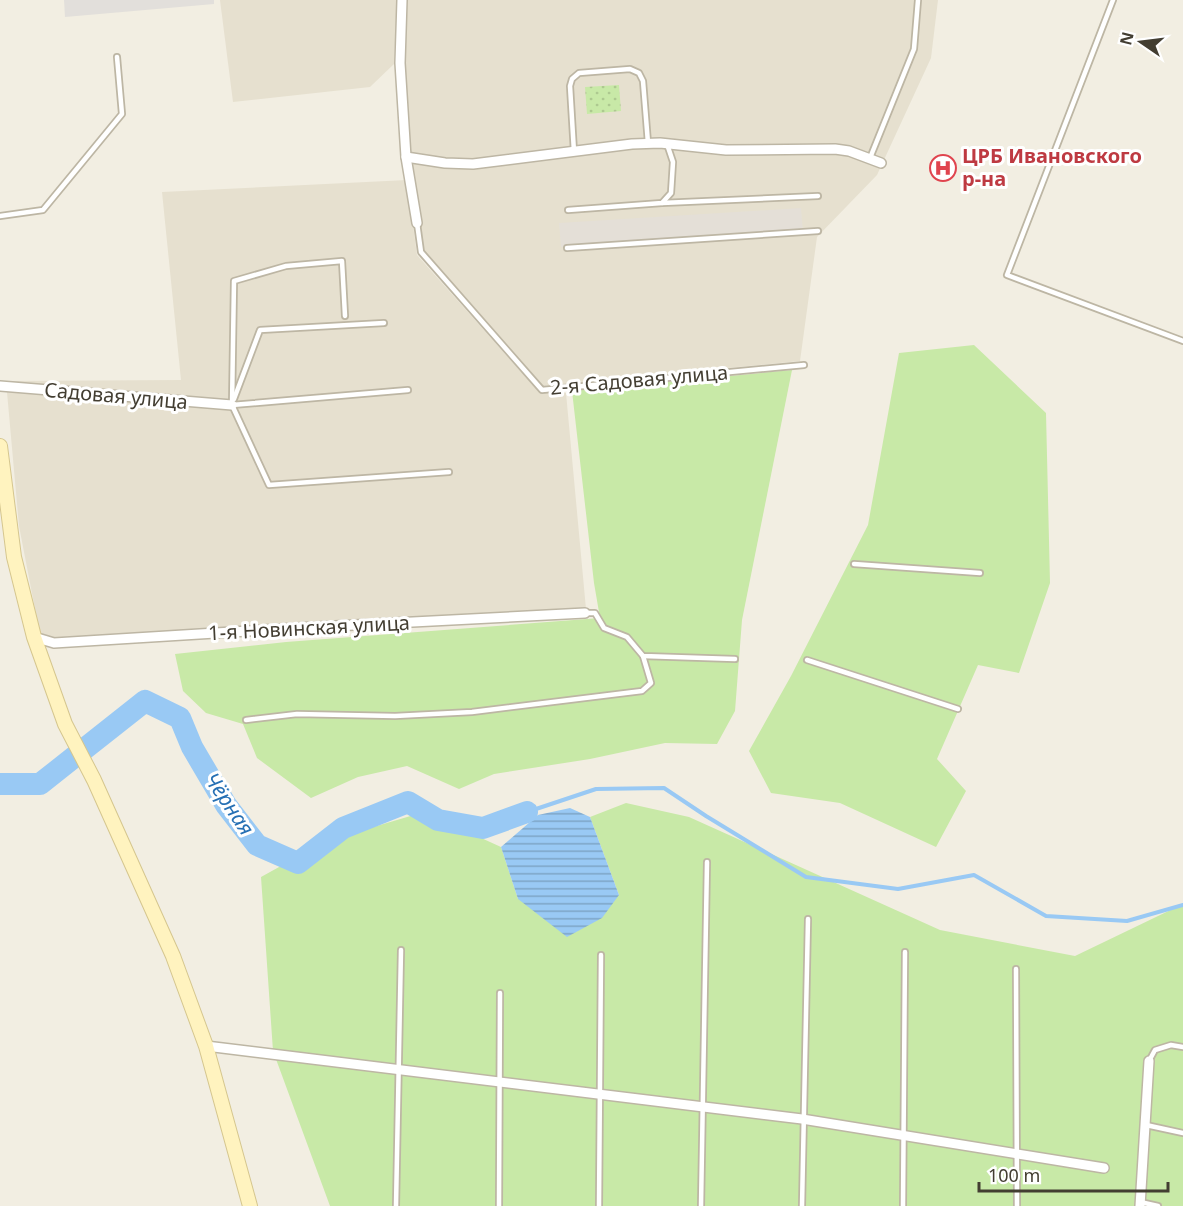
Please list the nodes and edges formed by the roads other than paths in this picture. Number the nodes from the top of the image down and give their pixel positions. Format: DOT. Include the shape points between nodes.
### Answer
graph roads {
  1 [pos="402,0"];
  2 [pos="918,0"];
  3 [pos="1113,0"];
  4 [pos="117,57"];
  5 [pos="648,143"];
  6 [pos="667,144"];
  7 [pos="574,152"];
  8 [pos="406,157"];
  9 [pos="870,158"];
  10 [pos="881,163"];
  11 [pos="818,196"];
  12 [pos="662,204"];
  13 [pos="568,210"];
  14 [pos="0,216"];
  15 [pos="417,223"];
  16 [pos="818,231"];
  17 [pos="567,248"];
  18 [pos="345,316"];
  19 [pos="384,323"];
  20 [pos="1183,341"];
  21 [pos="804,365"];
  22 [pos="0,386"];
  23 [pos="408,390"];
  24 [pos="232,405"];
  25 [pos="0,446"];
  26 [pos="448,472"];
  27 [pos="2,489"];
  28 [pos="854,564"];
  29 [pos="980,573"];
  30 [pos="585,613"];
  31 [pos="34,637"];
  32 [pos="643,656"];
  33 [pos="735,659"];
  34 [pos="807,660"];
  35 [pos="958,710"];
  36 [pos="246,720"];
  37 [pos="707,862"];
  38 [pos="808,919"];
  39 [pos="401,950"];
  40 [pos="905,952"];
  41 [pos="601,955"];
  42 [pos="1016,969"];
  43 [pos="500,993"];
  44 [pos="206,1046"];
  45 [pos="1183,1047"];
  46 [pos="1149,1061"];
  47 [pos="399,1070"];
  48 [pos="500,1082"];
  49 [pos="600,1094"];
  50 [pos="703,1107"];
  51 [pos="802,1119"];
  52 [pos="1144,1125"];
  53 [pos="1183,1133"];
  54 [pos="902,1135"];
  55 [pos="1016,1154"];
  56 [pos="1104,1168"];
  57 [pos="1140,1204"];
  58 [pos="250,1206"];
  59 [pos="396,1206"];
  60 [pos="499,1206"];
  61 [pos="599,1206"];
  62 [pos="701,1206"];
  63 [pos="802,1206"];
  64 [pos="903,1206"];
  65 [pos="1017,1206"];
  66 [pos="1158,1206"];
  1 -- 8 [label="street" via="400,63"];
  2 -- 9 [label="lane" via="914,49"];
  3 -- 20 [label="lane" via="1007,275"];
  4 -- 14 [label="lane" via="122,114 43,210"];
  5 -- 6 [label="street"];
  5 -- 7 [label="street"];
  5 -- 7 [label="lane" via="639,73 630,69 579,73 570,86"];
  6 -- 9 [label="street" via="726,150 835,149"];
  6 -- 12 [label="lane" via="673,162 671,194"];
  7 -- 8 [label="street" via="473,164"];
  8 -- 15 [label="street"];
  9 -- 10 [label="street"];
  11 -- 12 [label="lane"];
  12 -- 13 [label="lane"];
  15 -- 21 [label="lane, 2-я Садовая улица" via="421,252 542,390"];
  16 -- 17 [label="lane"];
  18 -- 24 [label="lane" via="342,261 286,266 234,281"];
  19 -- 24 [label="lane" via="260,330"];
  22 -- 24 [label="street, Садовая улица"];
  23 -- 24 [label="lane"];
  24 -- 26 [label="lane" via="269,485"];
  25 -- 27 [label="main road"];
  27 -- 31 [label="main road"];
  28 -- 29 [label="lane"];
  30 -- 31 [label="street, 1-я Новинская улица" via="54,643"];
  30 -- 32 [label="lane" via="595,613 604,628 627,637"];
  31 -- 44 [label="main road" via="65,724 173,956"];
  32 -- 33 [label="lane"];
  32 -- 36 [label="lane" via="651,682 642,691 472,712 395,716 297,714"];
  34 -- 35 [label="lane"];
  37 -- 50 [label="lane"];
  38 -- 51 [label="lane"];
  39 -- 47 [label="lane"];
  40 -- 54 [label="lane"];
  41 -- 49 [label="lane"];
  42 -- 55 [label="lane"];
  43 -- 48 [label="lane"];
  44 -- 47 [label="street"];
  44 -- 58 [label="main road"];
  45 -- 46 [label="lane" via="1171,1045 1155,1050"];
  46 -- 52 [label="street"];
  47 -- 48 [label="street"];
  47 -- 59 [label="lane"];
  48 -- 49 [label="street"];
  48 -- 60 [label="lane"];
  49 -- 50 [label="street"];
  49 -- 61 [label="lane"];
  50 -- 51 [label="street"];
  50 -- 62 [label="lane"];
  51 -- 54 [label="street"];
  51 -- 63 [label="lane"];
  52 -- 53 [label="lane"];
  52 -- 57 [label="street"];
  54 -- 55 [label="street"];
  54 -- 64 [label="lane"];
  55 -- 56 [label="street"];
  55 -- 65 [label="lane"];
  57 -- 66 [label="lane"];
}
